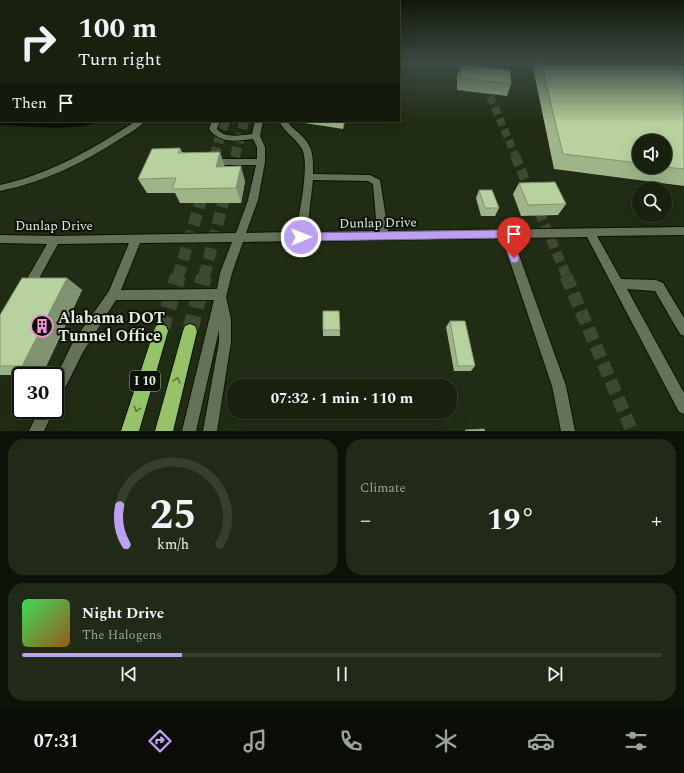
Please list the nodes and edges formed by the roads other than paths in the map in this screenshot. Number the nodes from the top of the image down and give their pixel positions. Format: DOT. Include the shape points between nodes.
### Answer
graph roads {
  1 [pos="139,122"];
  2 [pos="216,122"];
  3 [pos="259,122"];
  4 [pos="284,122"];
  5 [pos="256,136"];
  6 [pos="202,162"];
  7 [pos="261,162"];
  8 [pos="309,177"];
  9 [pos="0,188"];
  10 [pos="684,231"];
  11 [pos="590,233"];
  12 [pos="506,234"];
  13 [pos="383,236"];
  14 [pos="238,237"];
  15 [pos="301,237"];
  16 [pos="137,238"];
  17 [pos="0,239"];
  18 [pos="55,240"];
  19 [pos="618,284"];
  20 [pos="220,294"];
  21 [pos="113,295"];
  22 [pos="22,298"];
  23 [pos="684,330"];
  24 [pos="161,331"];
  25 [pos="190,331"];
  26 [pos="64,376"];
  27 [pos="684,407"];
  28 [pos="42,419"];
  29 [pos="36,431"];
  30 [pos="130,431"];
  31 [pos="164,431"];
  32 [pos="189,431"];
  33 [pos="210,431"];
  34 [pos="568,431"];
  1 -- 9 [label="street" via="61,168 34,179"];
  2 -- 5 [label="street" via="213,129 217,135 225,138"];
  3 -- 5 [label="street"];
  4 -- 8 [label="street" via="308,151"];
  5 -- 7 [label="street"];
  6 -- 7 [label="street"];
  7 -- 14 [label="street" via="252,206"];
  8 -- 13 [label="street" via="370,178 377,182"];
  8 -- 15 [label="street"];
  10 -- 11 [label="street, Dunlap Drive"];
  11 -- 12 [label="street, Dunlap Drive"];
  11 -- 19 [label="street"];
  12 -- 13 [label="street, Dunlap Drive"];
  12 -- 34 [label="street" via="559,386"];
  13 -- 15 [label="street, Dunlap Drive"];
  14 -- 15 [label="street, Dunlap Drive"];
  14 -- 16 [label="street, Dunlap Drive"];
  14 -- 20 [label="street"];
  16 -- 18 [label="street, Dunlap Drive"];
  16 -- 21 [label="street"];
  17 -- 18 [label="street, Dunlap Drive"];
  18 -- 22 [label="street"];
  19 -- 23 [label="street" via="659,287"];
  19 -- 27 [label="street"];
  20 -- 21 [label="street"];
  20 -- 32 [label="street"];
  20 -- 33 [label="street" via="225,319 225,342"];
  21 -- 26 [label="street" via="78,347"];
  24 -- 30 [label="highway, I 10, one-way"];
  31 -- 25 [label="highway, I 10, one-way"];
  28 -- 29 [label="street"];
}
